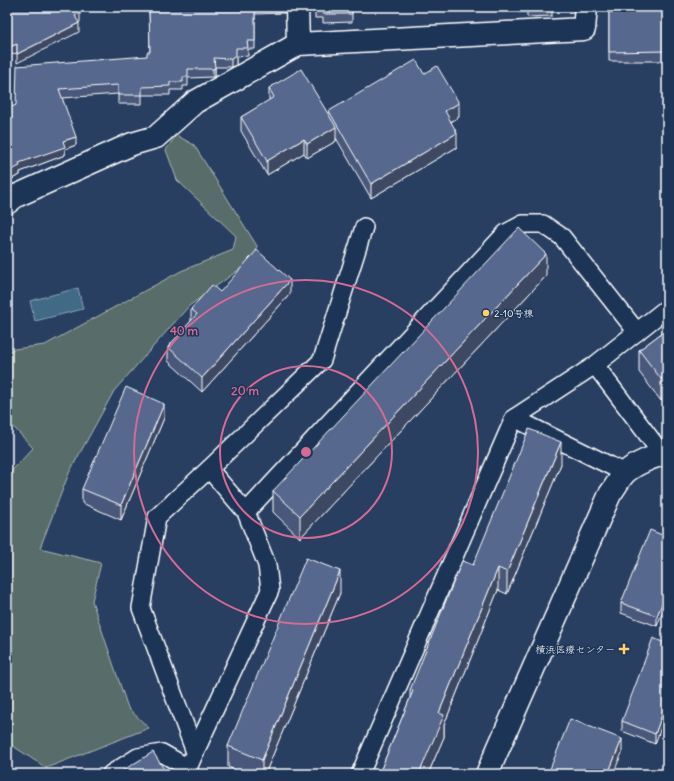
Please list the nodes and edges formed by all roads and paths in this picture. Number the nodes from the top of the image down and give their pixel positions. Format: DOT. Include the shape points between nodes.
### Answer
graph roads {
  1 [pos="297,7"];
  2 [pos="586,7"];
  3 [pos="298,44"];
  4 [pos="7,203"];
  5 [pos="364,227"];
  6 [pos="667,308"];
  7 [pos="637,332"];
  8 [pos="595,365"];
  9 [pos="514,418"];
  10 [pos="664,454"];
  11 [pos="209,469"];
  12 [pos="625,473"];
  13 [pos="246,512"];
  14 [pos="195,752"];
  15 [pos="189,771"];
  16 [pos="111,774"];
  17 [pos="360,774"];
  18 [pos="487,774"];
  1 -- 3 [label="street"];
  2 -- 3 [label="street" via="584,29"];
  3 -- 4 [label="street" via="195,102 156,138 132,144 16,196"];
  5 -- 11 [label="lane" via="322,360"];
  6 -- 7 [label="lane"];
  7 -- 8 [label="lane"];
  7 -- 13 [label="lane" via="562,237 543,224 523,224 506,233"];
  8 -- 9 [label="lane"];
  8 -- 10 [label="lane"];
  9 -- 12 [label="lane"];
  9 -- 17 [label="lane"];
  10 -- 12 [label="street"];
  11 -- 13 [label="lane"];
  11 -- 14 [label="lane" via="157,517 141,608"];
  12 -- 18 [label="street" via="610,494"];
  13 -- 14 [label="lane" via="266,565 270,590"];
  14 -- 15 [label="lane"];
  15 -- 16 [label="lane" via="162,753 138,757"];
}
